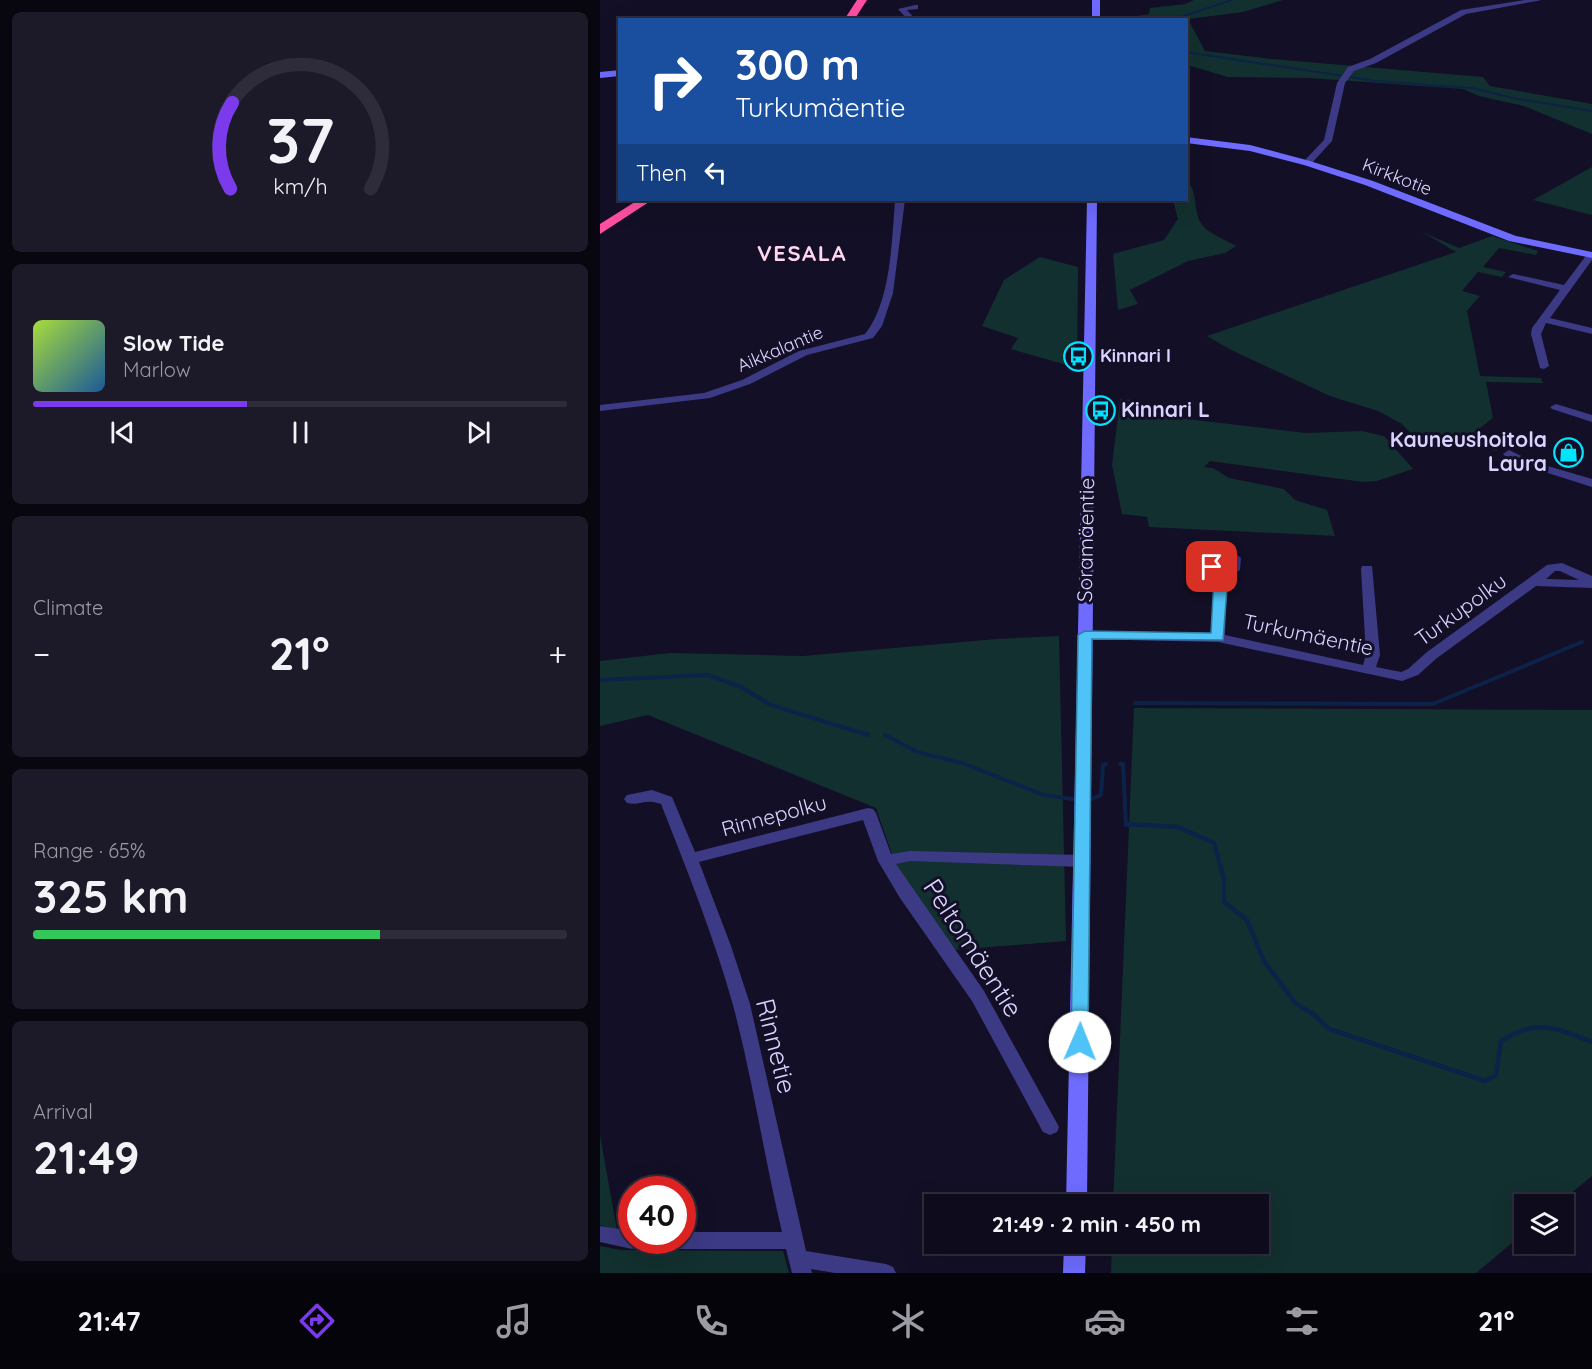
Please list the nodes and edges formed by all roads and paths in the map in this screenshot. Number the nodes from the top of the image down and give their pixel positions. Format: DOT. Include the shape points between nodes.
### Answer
graph roads {
  1 [pos="862,0"];
  2 [pos="1096,0"];
  3 [pos="1538,0"];
  4 [pos="915,7"];
  5 [pos="850,18"];
  6 [pos="911,18"];
  7 [pos="1096,18"];
  8 [pos="618,73"];
  9 [pos="600,75"];
  10 [pos="1188,140"];
  11 [pos="1307,163"];
  12 [pos="644,201"];
  13 [pos="900,201"];
  14 [pos="1092,201"];
  15 [pos="600,230"];
  16 [pos="1591,255"];
  17 [pos="1513,277"];
  18 [pos="1567,289"];
  19 [pos="1544,320"];
  20 [pos="1592,331"];
  21 [pos="1544,366"];
  22 [pos="1556,407"];
  23 [pos="600,408"];
  24 [pos="1592,419"];
  25 [pos="1509,454"];
  26 [pos="1592,483"];
  27 [pos="1367,569"];
  28 [pos="1221,576"];
  29 [pos="1592,582"];
  30 [pos="1085,635"];
  31 [pos="1218,638"];
  32 [pos="1368,670"];
  33 [pos="1413,672"];
  34 [pos="632,799"];
  35 [pos="868,813"];
  36 [pos="690,859"];
  37 [pos="886,861"];
  38 [pos="1083,861"];
  39 [pos="1050,1127"];
  40 [pos="1076,1194"];
  41 [pos="600,1234"];
  42 [pos="618,1237"];
  43 [pos="696,1244"];
  44 [pos="1075,1254"];
  45 [pos="798,1257"];
  46 [pos="886,1273"];
  47 [pos="1074,1273"];
  1 -- 5 [label="highway"];
  2 -- 7 [label="street"];
  3 -- 11 [label="street" via="1464,12 1351,69 1341,83 1328,141"];
  4 -- 6 [label="street" via="902,9"];
  8 -- 9 [label="street"];
  10 -- 11 [label="street, Kirkkotie" via="1250,148"];
  11 -- 16 [label="street, Kirkkotie" via="1513,239"];
  12 -- 15 [label="highway"];
  13 -- 23 [label="street, Aikkalantie" via="889,287 878,325 869,336 803,353 746,382 706,396"];
  14 -- 30 [label="street, Soramäentie"];
  16 -- 18 [label="street"];
  17 -- 18 [label="street"];
  18 -- 19 [label="street"];
  19 -- 20 [label="street"];
  19 -- 21 [label="street" via="1536,334"];
  22 -- 24 [label="street"];
  25 -- 26 [label="street"];
  27 -- 32 [label="street" via="1373,655"];
  28 -- 31 [label="street"];
  29 -- 33 [label="street, Turkupolku" via="1534,582"];
  30 -- 31 [label="street, Turkumäentie"];
  30 -- 38 [label="street, Soramäentie"];
  31 -- 32 [label="street, Turkumäentie"];
  32 -- 33 [label="street, Turkumäentie" via="1402,676"];
  34 -- 36 [label="street, Rinnetie" via="652,795 667,801"];
  35 -- 36 [label="street, Rinnepolku"];
  35 -- 37 [label="street, Peltomäentie"];
  36 -- 45 [label="street, Rinnetie" via="748,1032"];
  37 -- 38 [label="street, Peltomäentie" via="910,856"];
  37 -- 39 [label="street, Peltomäentie" via="978,996"];
  38 -- 40 [label="street, Soramäentie"];
  41 -- 42 [label="street"];
  43 -- 45 [label="street"];
  44 -- 47 [label="street"];
  45 -- 46 [label="street"];
}
